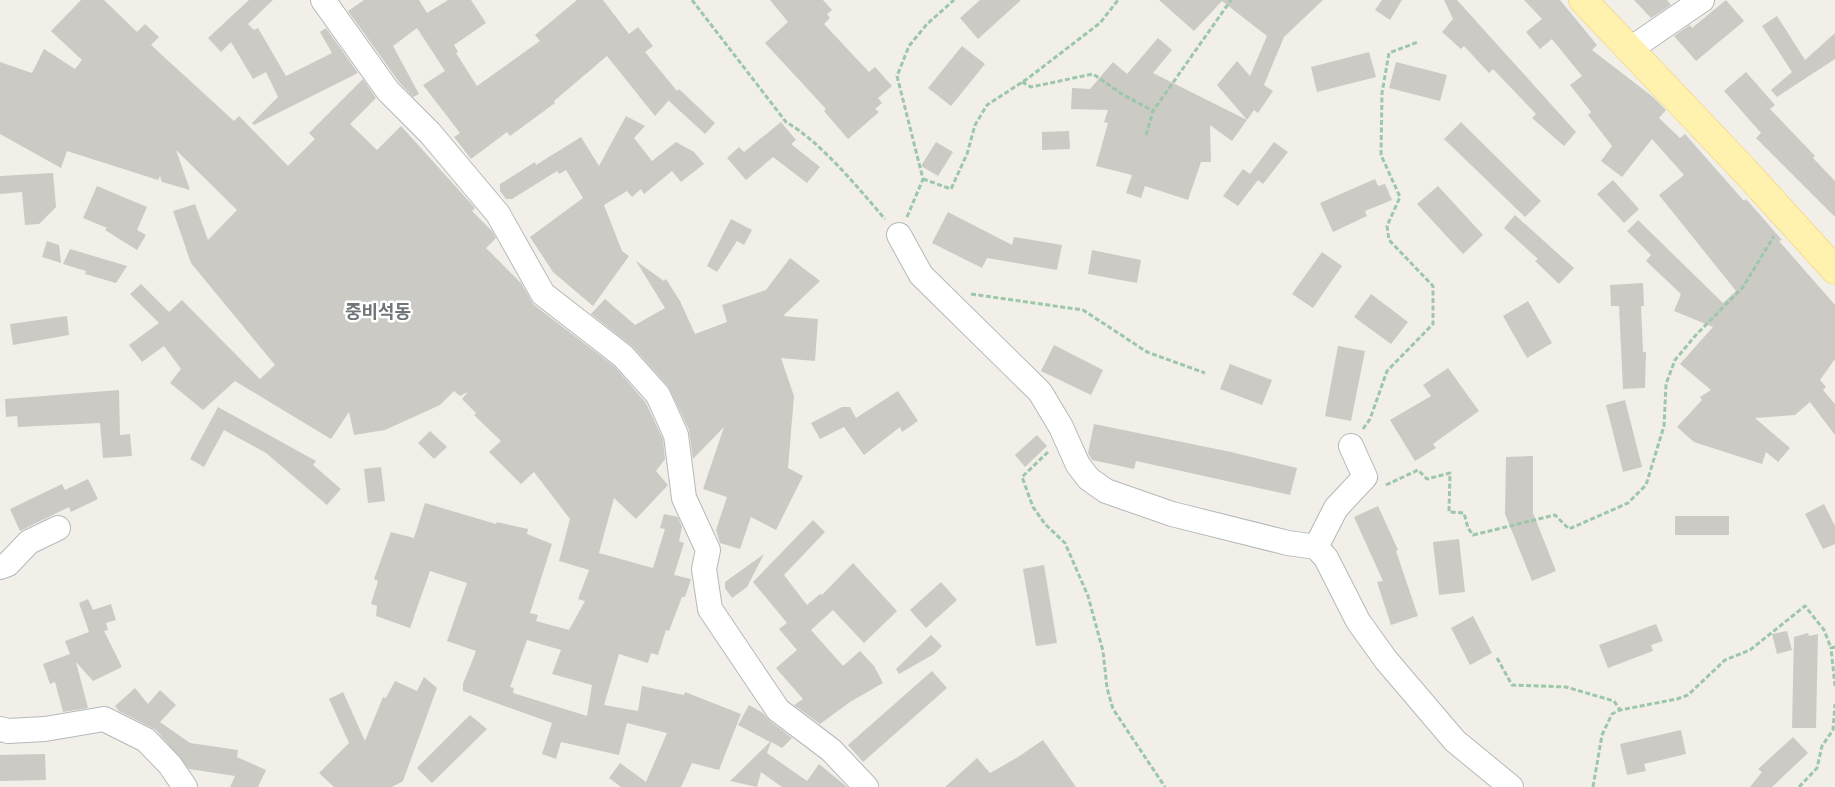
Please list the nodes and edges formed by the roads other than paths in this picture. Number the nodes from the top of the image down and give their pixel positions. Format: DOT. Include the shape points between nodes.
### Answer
graph roads {
  1 [pos="323,0"];
  2 [pos="1584,0"];
  3 [pos="1702,0"];
  4 [pos="1629,50"];
  5 [pos="899,235"];
  6 [pos="1835,270"];
  7 [pos="1350,446"];
  8 [pos="58,528"];
  9 [pos="1316,547"];
  10 [pos="0,567"];
  11 [pos="0,728"];
  12 [pos="185,787"];
  13 [pos="866,787"];
  14 [pos="1511,787"];
  1 -- 13 [label="street" via="388,91 430,133 498,214 543,294 623,356 658,394 676,435 684,498 708,550 704,569 710,609 778,710 831,750"];
  2 -- 4 [label="main road"];
  3 -- 4 [label="street"];
  4 -- 6 [label="main road"];
  5 -- 9 [label="street" via="921,275 1040,392 1078,465 1089,479 1106,491 1172,514"];
  7 -- 9 [label="street" via="1365,477 1336,508"];
  8 -- 10 [label="street" via="29,542 8,564"];
  9 -- 14 [label="street" via="1326,558 1358,621 1386,660 1455,741"];
  11 -- 12 [label="street" via="8,731 45,729 104,719 146,740 170,765"];
}
